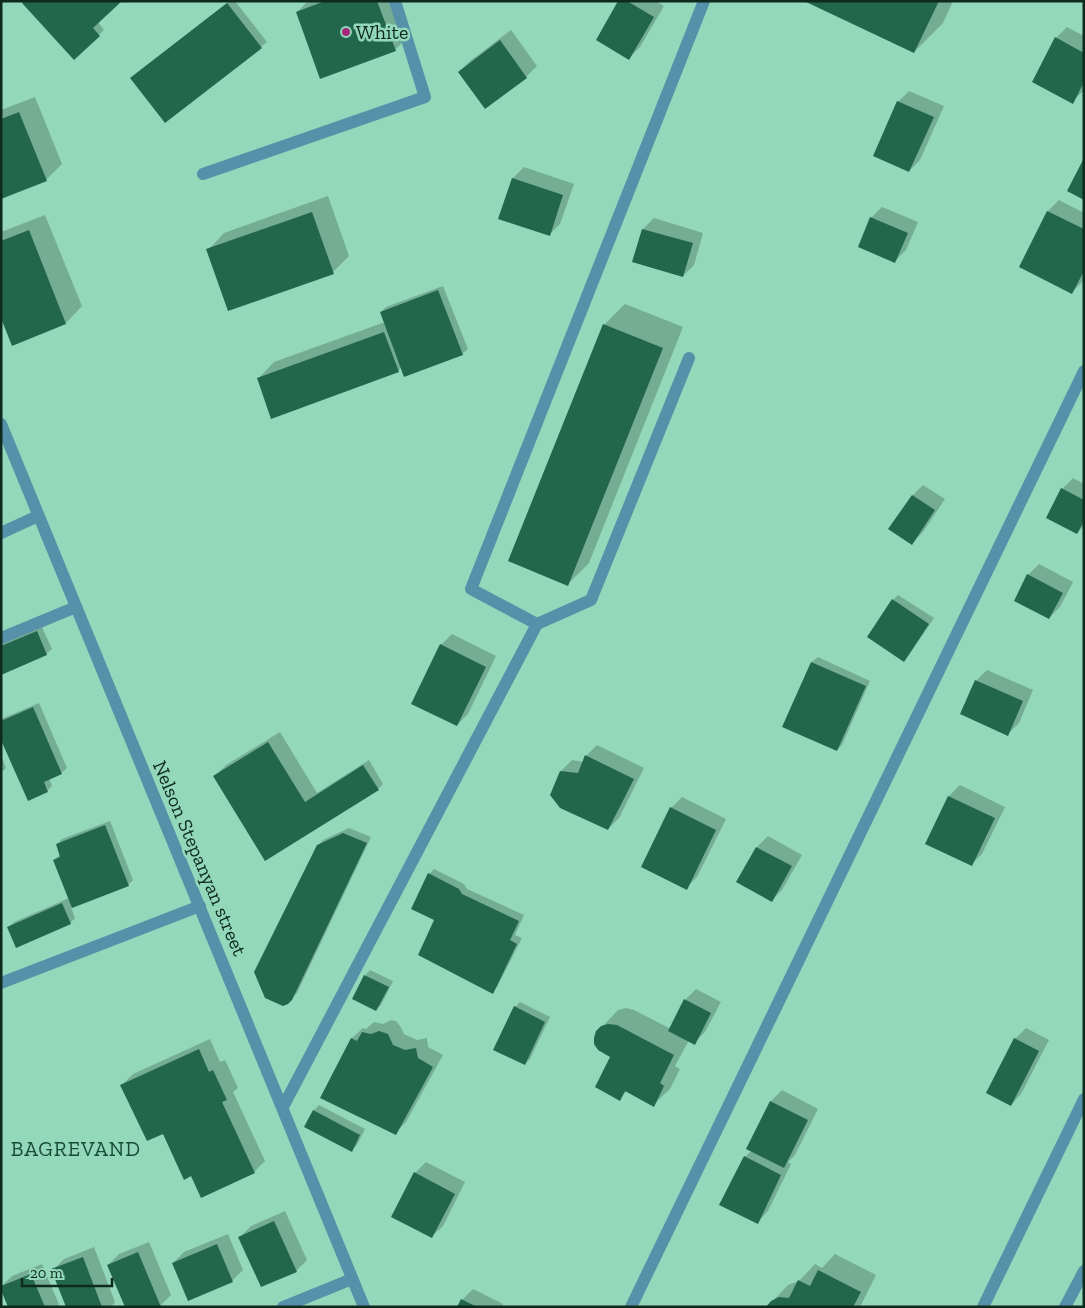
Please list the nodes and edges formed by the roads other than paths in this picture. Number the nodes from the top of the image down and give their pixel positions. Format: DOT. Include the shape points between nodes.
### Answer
graph roads {
  1 [pos="395,1"];
  2 [pos="704,1"];
  3 [pos="203,174"];
  4 [pos="689,358"];
  5 [pos="1084,370"];
  6 [pos="1,424"];
  7 [pos="38,516"];
  8 [pos="1,533"];
  9 [pos="76,607"];
  10 [pos="537,624"];
  11 [pos="1,638"];
  12 [pos="200,906"];
  13 [pos="1,983"];
  14 [pos="1084,1099"];
  15 [pos="283,1107"];
  16 [pos="1084,1271"];
  17 [pos="352,1279"];
  18 [pos="283,1307"];
  19 [pos="364,1307"];
  20 [pos="630,1307"];
  21 [pos="982,1307"];
  22 [pos="1065,1307"];
  1 -- 3 [label="street" via="425,97"];
  2 -- 10 [label="street" via="471,589"];
  4 -- 10 [label="street" via="592,600"];
  5 -- 20 [label="street"];
  6 -- 7 [label="street, Nelson Stepanyan street"];
  7 -- 8 [label="street"];
  7 -- 9 [label="street, Nelson Stepanyan street"];
  9 -- 11 [label="street"];
  9 -- 12 [label="street, Nelson Stepanyan street"];
  10 -- 15 [label="street"];
  12 -- 13 [label="street"];
  12 -- 15 [label="street, Nelson Stepanyan street"];
  14 -- 21 [label="street"];
  15 -- 17 [label="street, Nelson Stepanyan street"];
  16 -- 22 [label="street"];
  17 -- 18 [label="street"];
  17 -- 19 [label="street, Nelson Stepanyan street"];
}
